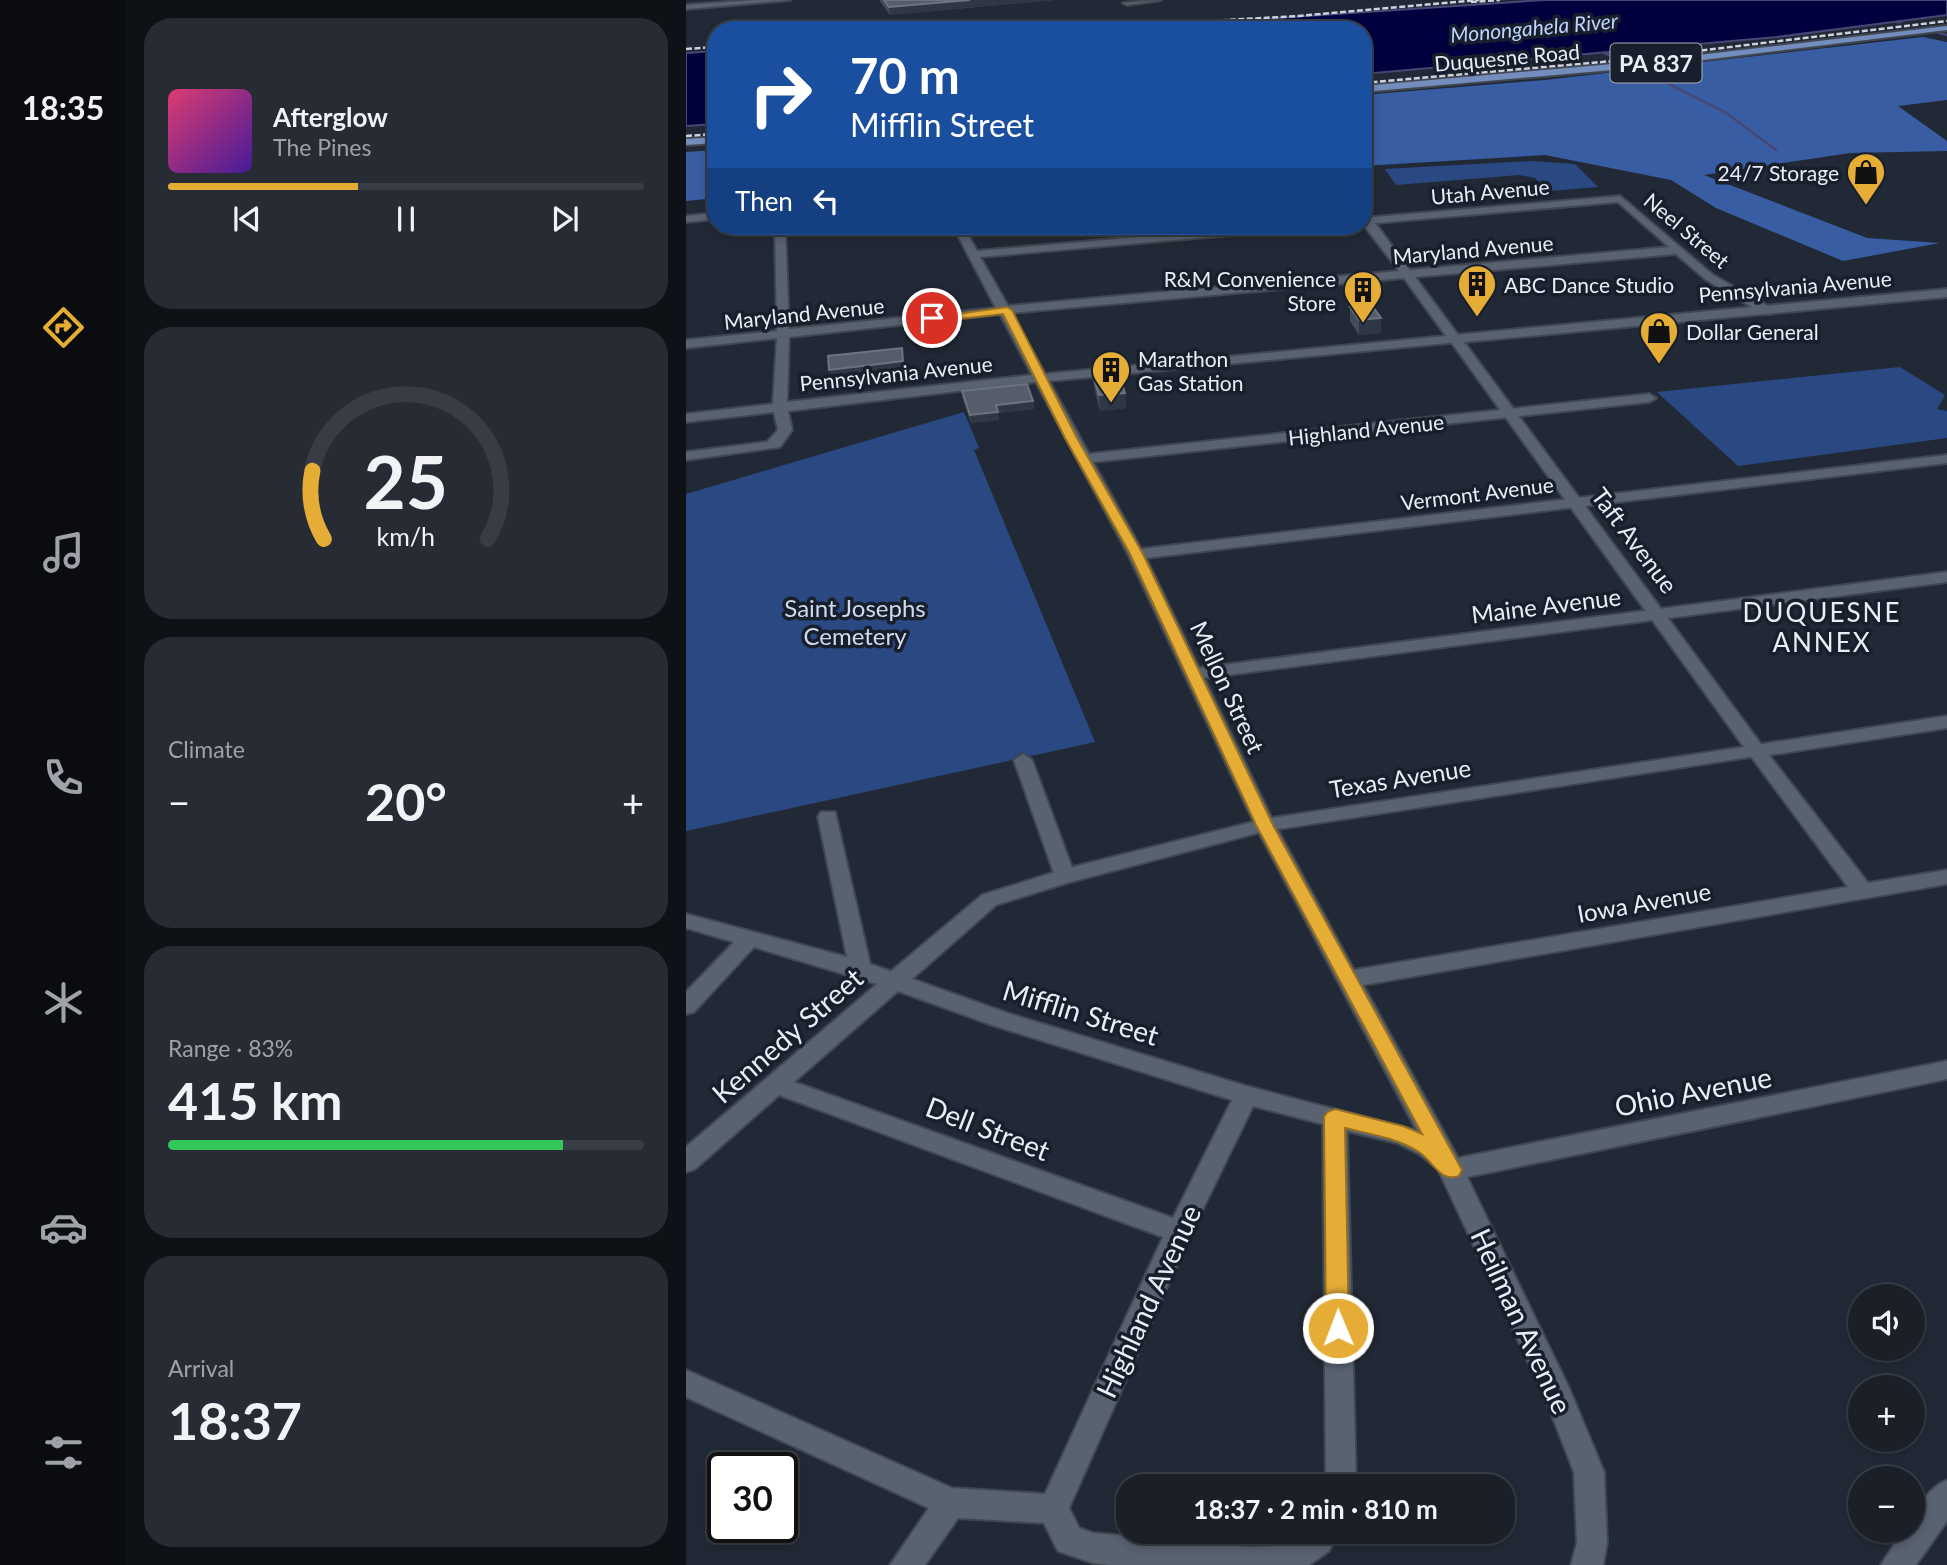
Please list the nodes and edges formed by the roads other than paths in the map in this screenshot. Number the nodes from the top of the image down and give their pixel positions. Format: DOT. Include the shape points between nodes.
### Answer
graph roads {
  1 [pos="786,0"];
  2 [pos="1157,0"];
  3 [pos="1126,3"];
  4 [pos="686,7"];
  5 [pos="1947,28"];
  6 [pos="1372,88"];
  7 [pos="707,140"];
  8 [pos="686,142"];
  9 [pos="1620,199"];
  10 [pos="707,217"];
  11 [pos="686,219"];
  12 [pos="1372,219"];
  13 [pos="1372,229"];
  14 [pos="780,235"];
  15 [pos="964,235"];
  16 [pos="1197,235"];
  17 [pos="1678,250"];
  18 [pos="976,254"];
  19 [pos="1406,274"];
  20 [pos="1947,293"];
  21 [pos="1007,310"];
  22 [pos="1767,310"];
  23 [pos="783,335"];
  24 [pos="1455,339"];
  25 [pos="686,344"];
  26 [pos="1039,378"];
  27 [pos="1649,398"];
  28 [pos="782,413"];
  29 [pos="1508,413"];
  30 [pos="686,418"];
  31 [pos="686,456"];
  32 [pos="1082,459"];
  33 [pos="1947,459"];
  34 [pos="1574,503"];
  35 [pos="1136,554"];
  36 [pos="1947,576"];
  37 [pos="1659,615"];
  38 [pos="1193,674"];
  39 [pos="1947,722"];
  40 [pos="1756,751"];
  41 [pos="1023,760"];
  42 [pos="828,817"];
  43 [pos="1265,825"];
  44 [pos="1065,876"];
  45 [pos="1947,877"];
  46 [pos="1862,890"];
  47 [pos="686,921"];
  48 [pos="748,939"];
  49 [pos="860,969"];
  50 [pos="1350,979"];
  51 [pos="896,981"];
  52 [pos="686,1006"];
  53 [pos="1947,1070"];
  54 [pos="774,1084"];
  55 [pos="1246,1095"];
  56 [pos="1335,1117"];
  57 [pos="686,1162"];
  58 [pos="1451,1170"];
  59 [pos="1179,1231"];
  60 [pos="686,1383"];
  61 [pos="1340,1474"];
  62 [pos="1947,1495"];
  63 [pos="951,1503"];
  64 [pos="1053,1509"];
  65 [pos="1313,1544"];
  66 [pos="906,1565"];
  67 [pos="1587,1565"];
  68 [pos="1897,1565"];
  1 -- 4 [label="street"];
  2 -- 3 [label="street"];
  5 -- 6 [label="main road, Duquesne Road / PA 837" via="1646,64"];
  7 -- 8 [label="main road"];
  9 -- 12 [label="street, Utah Avenue"];
  9 -- 17 [label="street, Neel Street"];
  10 -- 11 [label="street"];
  13 -- 19 [label="street, Taft Avenue"];
  14 -- 23 [label="street"];
  15 -- 18 [label="street, Mellon Street"];
  16 -- 18 [label="street"];
  17 -- 19 [label="street, Maryland Avenue"];
  17 -- 22 [label="street, Neel Street" via="1713,279"];
  18 -- 21 [label="street, Mellon Street"];
  19 -- 21 [label="street, Maryland Avenue"];
  19 -- 24 [label="street, Taft Avenue"];
  20 -- 22 [label="street, Pennsylvania Avenue"];
  21 -- 23 [label="street, Maryland Avenue"];
  21 -- 26 [label="street, Mellon Street"];
  22 -- 24 [label="street, Pennsylvania Avenue"];
  23 -- 25 [label="street, Maryland Avenue"];
  23 -- 28 [label="street"];
  24 -- 26 [label="street, Pennsylvania Avenue"];
  24 -- 29 [label="street, Taft Avenue"];
  26 -- 28 [label="street, Pennsylvania Avenue"];
  26 -- 32 [label="street, Mellon Street"];
  27 -- 29 [label="street, Highland Avenue"];
  28 -- 30 [label="street, Pennsylvania Avenue"];
  28 -- 31 [label="street" via="785,429 775,444"];
  29 -- 32 [label="street, Highland Avenue"];
  29 -- 34 [label="street, Taft Avenue"];
  32 -- 35 [label="street, Mellon Street"];
  33 -- 34 [label="street, Vermont Avenue"];
  34 -- 35 [label="street, Vermont Avenue"];
  34 -- 37 [label="street, Taft Avenue"];
  35 -- 38 [label="street, Mellon Street"];
  36 -- 37 [label="street, Maine Avenue"];
  37 -- 38 [label="street, Maine Avenue"];
  37 -- 40 [label="street, Taft Avenue"];
  38 -- 43 [label="street, Mellon Street"];
  39 -- 40 [label="street, Texas Avenue"];
  40 -- 43 [label="street, Texas Avenue"];
  40 -- 46 [label="street, Taft Avenue"];
  41 -- 44 [label="street"];
  42 -- 49 [label="street"];
  43 -- 44 [label="street, Texas Avenue"];
  43 -- 50 [label="street, Mellon Street"];
  44 -- 51 [label="street, Texas Avenue" via="989,900"];
  45 -- 46 [label="street, Iowa Avenue"];
  46 -- 50 [label="street, Iowa Avenue"];
  47 -- 48 [label="street, Mifflin Street"];
  48 -- 49 [label="street, Mifflin Street"];
  48 -- 52 [label="street"];
  49 -- 51 [label="street, Mifflin Street"];
  50 -- 58 [label="street, Mellon Street"];
  51 -- 54 [label="street, Kennedy Street"];
  51 -- 55 [label="street, Mifflin Street" via="1000,1019"];
  53 -- 58 [label="street, Ohio Avenue"];
  54 -- 57 [label="street, Kennedy Street"];
  54 -- 59 [label="street, Dell Street"];
  55 -- 56 [label="street, Mifflin Street"];
  55 -- 59 [label="street, Highland Avenue"];
  56 -- 58 [label="street, Mifflin Street" via="1403,1135 1428,1147"];
  56 -- 61 [label="street"];
  58 -- 67 [label="street, Heilman Avenue" via="1559,1397 1589,1472 1592,1543"];
  59 -- 64 [label="street, Highland Avenue"];
  60 -- 63 [label="street"];
  62 -- 68 [label="street"];
  63 -- 64 [label="street"];
  63 -- 66 [label="street"];
  64 -- 65 [label="street" via="1069,1540 1093,1548 1248,1563 1277,1562"];
}
